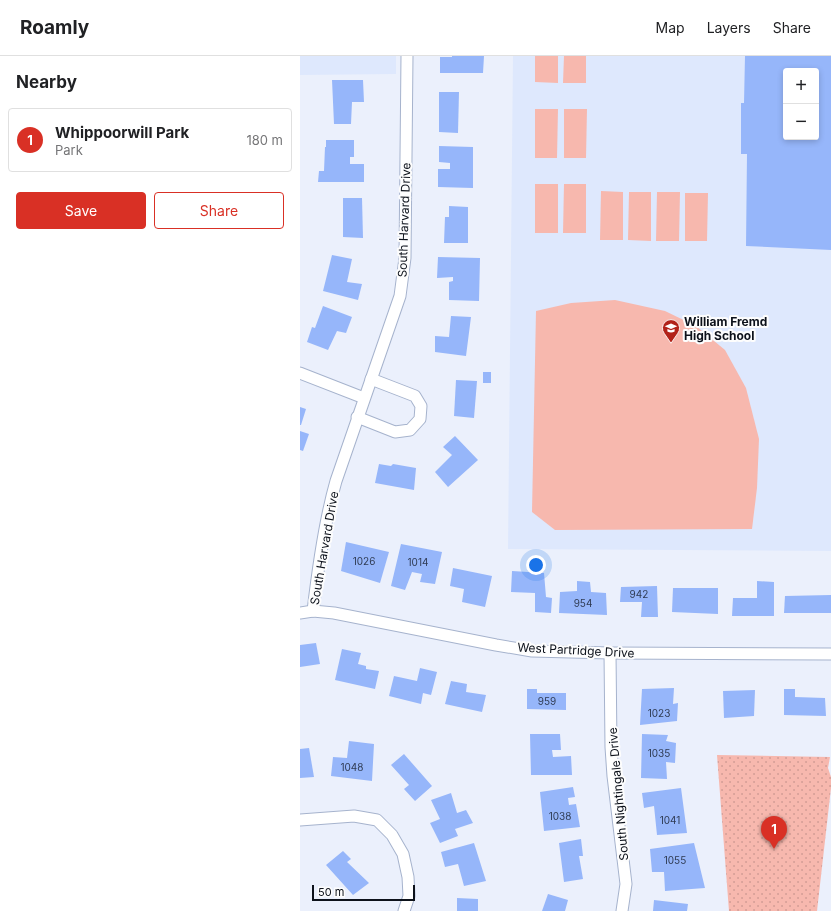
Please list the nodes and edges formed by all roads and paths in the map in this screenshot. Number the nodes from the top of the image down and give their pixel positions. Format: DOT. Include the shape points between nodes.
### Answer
graph roads {
  1 [pos="407,56"];
  2 [pos="300,373"];
  3 [pos="371,379"];
  4 [pos="364,398"];
  5 [pos="357,417"];
  6 [pos="313,611"];
  7 [pos="300,613"];
  8 [pos="610,653"];
  9 [pos="831,654"];
  10 [pos="300,820"];
  11 [pos="404,911"];
  12 [pos="622,911"];
  1 -- 3 [label="street, South Harvard Drive" via="405,258 400,296"];
  2 -- 4 [label="street"];
  3 -- 4 [label="street, South Harvard Drive"];
  3 -- 5 [label="street" via="415,396 421,406 420,419 410,430 395,432"];
  4 -- 5 [label="street, South Harvard Drive"];
  5 -- 6 [label="street, South Harvard Drive" via="329,505"];
  6 -- 7 [label="street, West Partridge Drive"];
  6 -- 8 [label="street, West Partridge Drive" via="496,646 525,650"];
  8 -- 9 [label="street, West Partridge Drive"];
  8 -- 12 [label="street, South Nightingale Drive" via="613,776 626,884"];
  10 -- 11 [label="street" via="354,816 377,820 392,835 403,854 408,877 408,896"];
}
